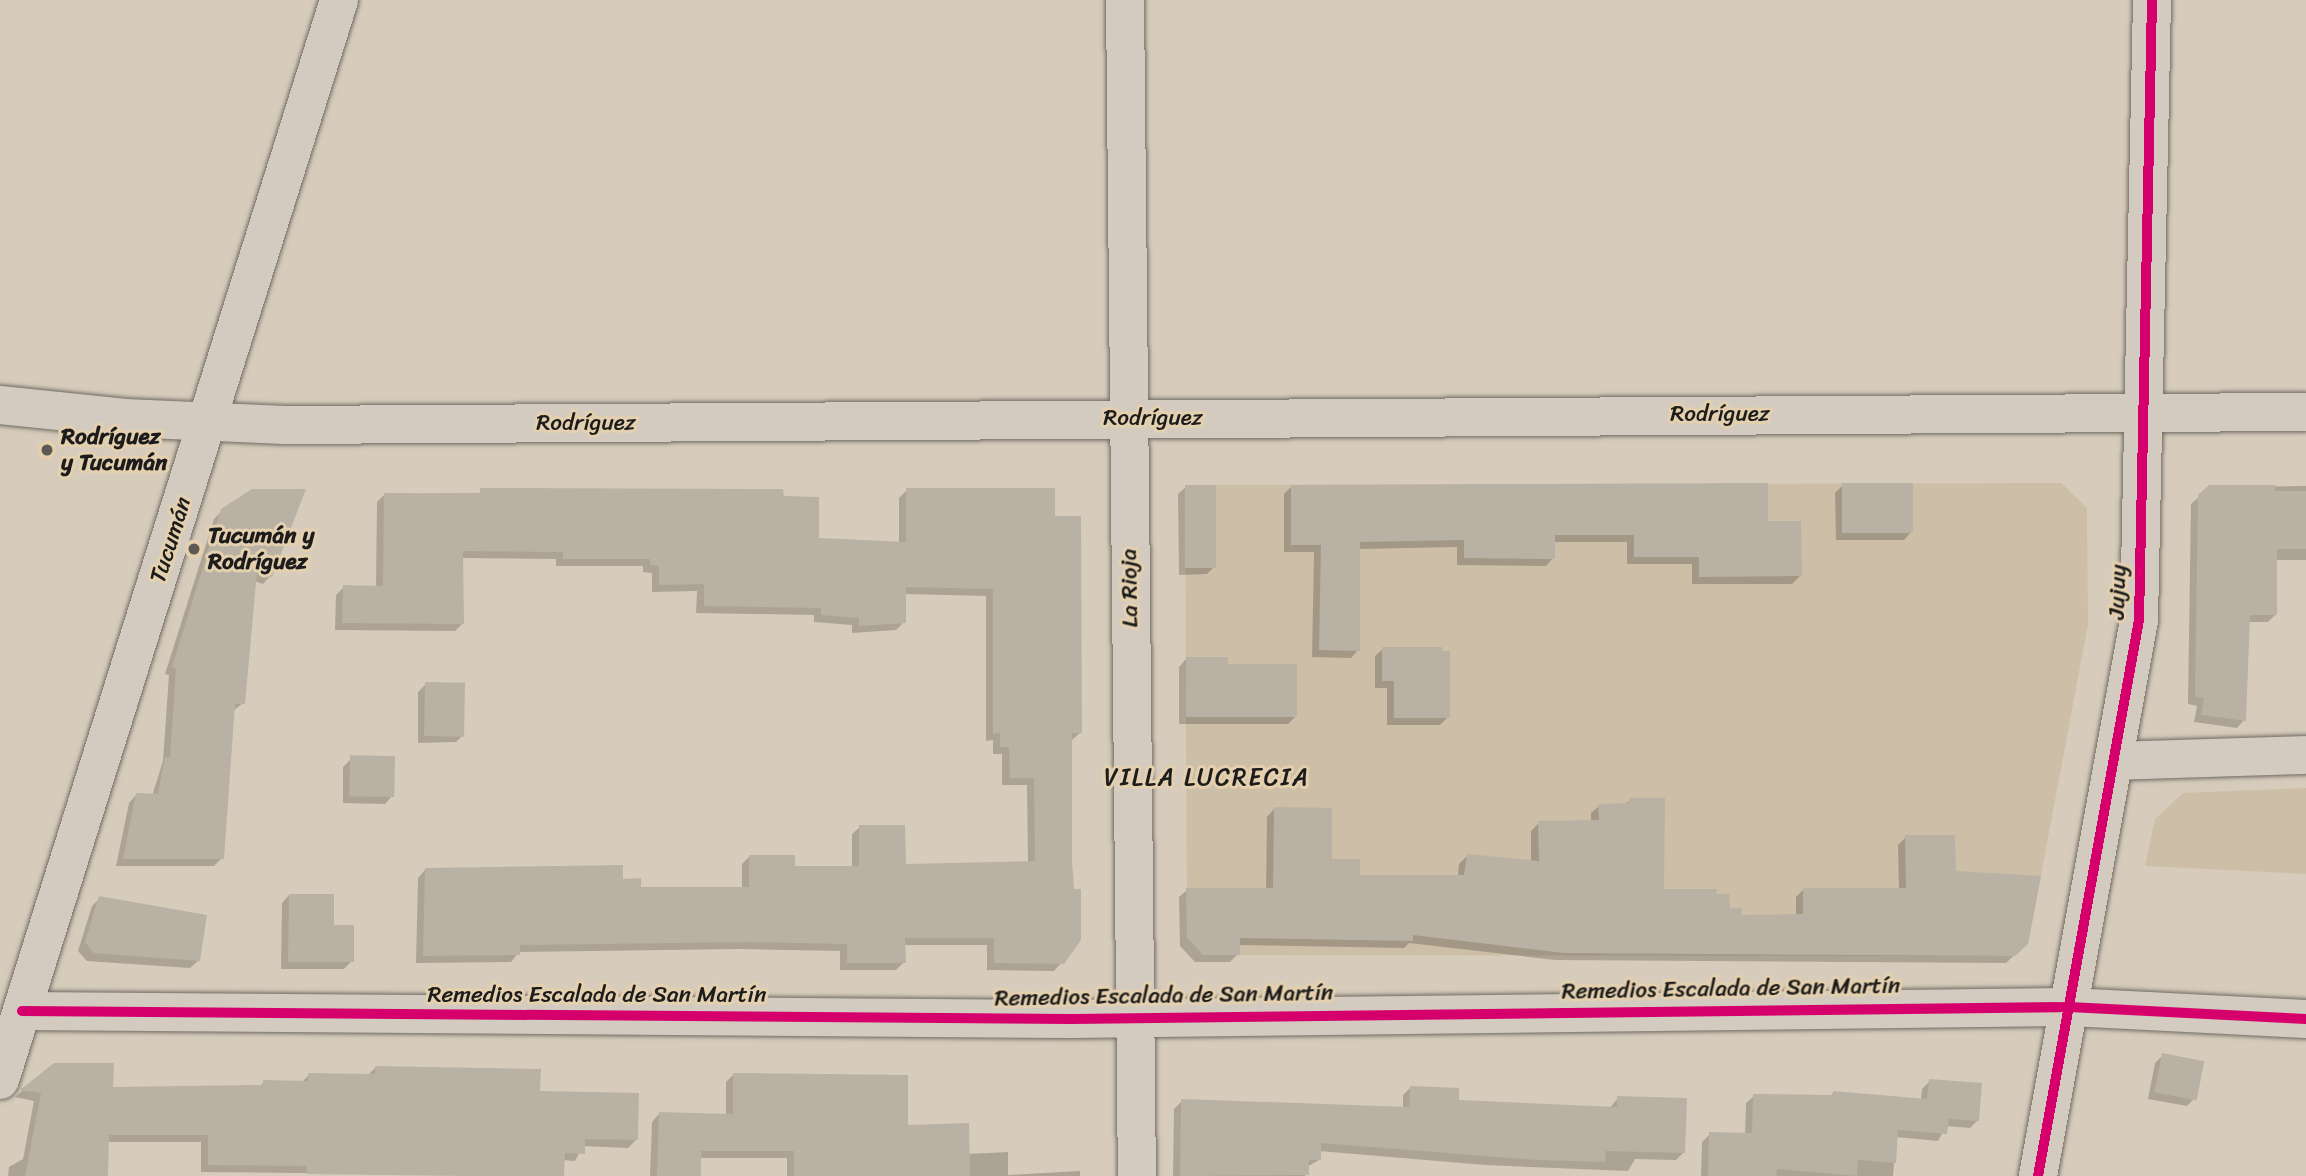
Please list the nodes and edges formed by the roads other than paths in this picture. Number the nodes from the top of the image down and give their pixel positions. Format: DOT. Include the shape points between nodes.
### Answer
graph roads {
  1 [pos="339,0"];
  2 [pos="1125,0"];
  3 [pos="2152,0"];
  4 [pos="0,405"];
  5 [pos="2141,411"];
  6 [pos="2306,412"];
  7 [pos="1128,419"];
  8 [pos="208,422"];
  9 [pos="2306,755"];
  10 [pos="2114,761"];
  11 [pos="2069,1007"];
  12 [pos="22,1011"];
  13 [pos="1135,1017"];
  14 [pos="2306,1018"];
  15 [pos="0,1080"];
  16 [pos="1137,1176"];
  17 [pos="2038,1176"];
  1 -- 8 [label="street, Tucumán"];
  2 -- 7 [label="street, La Rioja"];
  3 -- 5 [label="street, Jujuy"];
  4 -- 8 [label="street, Rodríguez"];
  5 -- 6 [label="street, Rodríguez"];
  5 -- 7 [label="street, Rodríguez"];
  5 -- 10 [label="street, Jujuy" via="2139,620"];
  7 -- 8 [label="street, Rodríguez"];
  7 -- 13 [label="street, La Rioja"];
  8 -- 12 [label="street, Tucumán"];
  9 -- 10 [label="street"];
  10 -- 11 [label="street, Jujuy"];
  11 -- 13 [label="street, Remedios Escalada de San Martín"];
  11 -- 14 [label="street, Remedios Escalada de San Martín"];
  11 -- 17 [label="street, Jujuy"];
  12 -- 13 [label="street, Remedios Escalada de San Martín"];
  12 -- 15 [label="street, Tucumán"];
  13 -- 16 [label="street, La Rioja"];
}
